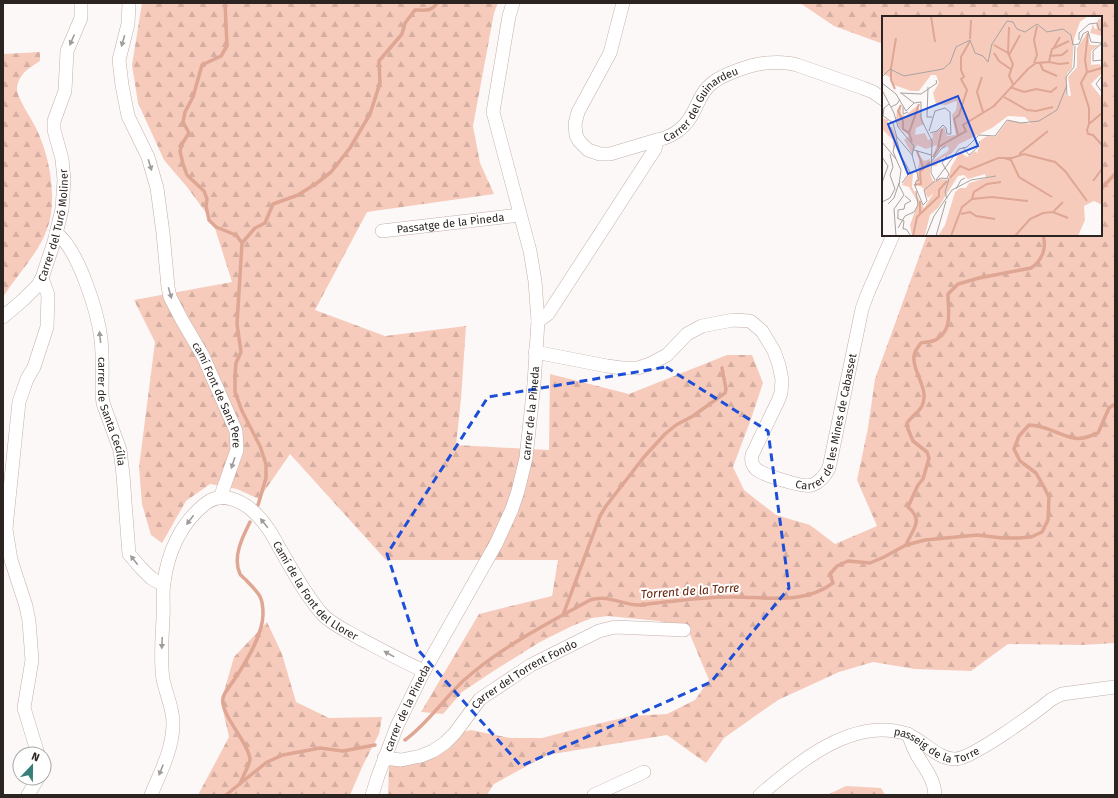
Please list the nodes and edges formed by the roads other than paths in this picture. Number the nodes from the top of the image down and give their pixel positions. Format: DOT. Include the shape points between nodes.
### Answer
graph roads {
  1 [pos="82,3"];
  2 [pos="129,3"];
  3 [pos="513,3"];
  4 [pos="623,3"];
  5 [pos="882,98"];
  6 [pos="657,140"];
  7 [pos="520,215"];
  8 [pos="382,231"];
  9 [pos="56,233"];
  10 [pos="894,236"];
  11 [pos="42,278"];
  12 [pos="3,317"];
  13 [pos="538,321"];
  14 [pos="535,352"];
  15 [pos="220,498"];
  16 [pos="164,581"];
  17 [pos="684,630"];
  18 [pos="424,671"];
  19 [pos="1115,687"];
  20 [pos="908,734"];
  21 [pos="36,746"];
  22 [pos="384,758"];
  23 [pos="644,772"];
  24 [pos="33,786"];
  25 [pos="28,795"];
  26 [pos="151,795"];
  27 [pos="372,795"];
  28 [pos="594,795"];
  29 [pos="760,795"];
  30 [pos="935,795"];
  1 -- 9 [label="street, Carrer del Turó Moliner, one-way" via="81,18 67,52 65,91 54,121 64,175 62,209"];
  2 -- 15 [label="street, camí Font de Sant Pere, one-way" via="128,24 119,60 122,85 128,116 148,158 157,188 170,297 203,356 236,431 237,450"];
  3 -- 7 [label="street, carrer de la Pineda" via="493,112"];
  4 -- 6 [label="street" via="610,53 578,112 576,135 588,150 600,154 610,154"];
  5 -- 6 [label="street, Carrer del Guinardeu" via="873,92 797,65 787,62 765,63 714,81 705,90 694,113 683,128"];
  6 -- 13 [label="street, Carrer del Guinardeu" via="655,149 548,314"];
  7 -- 8 [label="street, Passatge de la Pineda"];
  7 -- 13 [label="street, carrer de la Pineda" via="530,251"];
  9 -- 11 [label="street, Carrer del Turó Moliner"];
  16 -- 9 [label="street, carrer de Santa Cecília, one-way" via="158,582 151,578 129,554 120,450 103,403 98,319 76,260 62,237"];
  10 -- 14 [label="street, Carrer de les Mines de Cabasset" via="862,309 829,468 821,480 811,485 793,483 757,470 751,460 778,401 782,380 774,351 762,331 750,321 733,320 702,326 687,334 667,355 652,364 638,368 607,366"];
  11 -- 12 [label="street, Carrer del Turó Moliner" via="33,291"];
  11 -- 21 [label="street" via="48,295 47,327 19,402 6,523 11,560 29,621 32,660 24,708"];
  13 -- 14 [label="street, carrer de la Pineda"];
  14 -- 18 [label="street, carrer de la Pineda" via="526,458 512,509 496,544"];
  15 -- 16 [label="street, one-way" via="209,501 196,511 185,526 171,551"];
  18 -- 15 [label="street, Camí de la Font del Llorer, one-way" via="329,620 312,601 272,534 255,513 242,503"];
  16 -- 26 [label="street, one-way" via="162,672 172,710 173,727 171,747"];
  17 -- 22 [label="street, Carrer del Torrent Fondo" via="615,627 599,631 531,665 480,699 455,733 433,751 401,760"];
  18 -- 22 [label="street, carrer de la Pineda"];
  19 -- 20 [label="street, passeig de la Torre" via="1062,694 976,752 961,758 943,756"];
  20 -- 29 [label="street, passeig de la Torre" via="881,730 846,738 804,759"];
  20 -- 30 [label="street" via="934,786"];
  22 -- 27 [label="street, carrer de la Pineda"];
  23 -- 28 [label="street"];
  24 -- 25 [label="street"];
}
